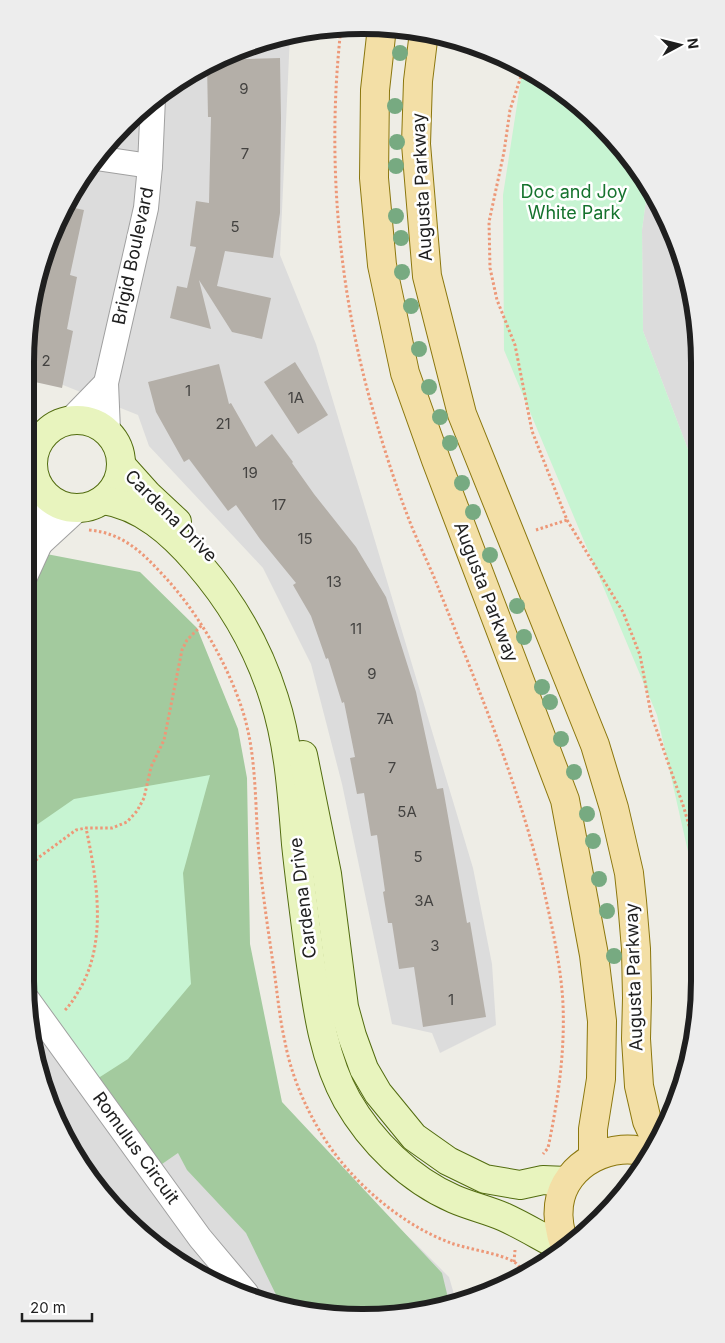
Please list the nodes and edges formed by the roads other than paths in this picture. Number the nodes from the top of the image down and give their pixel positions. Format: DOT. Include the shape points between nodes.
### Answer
graph roads {
  1 [pos="381,34"];
  2 [pos="423,39"];
  3 [pos="152,110"];
  4 [pos="104,159"];
  5 [pos="150,166"];
  6 [pos="106,383"];
  7 [pos="48,428"];
  8 [pos="108,431"];
  9 [pos="34,454"];
  10 [pos="122,466"];
  11 [pos="34,475"];
  12 [pos="42,492"];
  13 [pos="103,500"];
  14 [pos="81,520"];
  15 [pos="40,544"];
  16 [pos="34,558"];
  17 [pos="35,1010"];
  18 [pos="653,1134"];
  19 [pos="643,1152"];
  20 [pos="593,1157"];
  21 [pos="568,1181"];
  22 [pos="562,1241"];
  23 [pos="558,1244"];
  24 [pos="239,1285"];
  1 -- 20 [label="main road, Augusta Parkway" via="375,90 374,178 382,265 406,373 565,800 602,1013 603,1050 593,1129"];
  2 -- 18 [label="main road, Augusta Parkway" via="416,144 427,276 462,414 595,745 614,808 632,901 639,1086"];
  3 -- 5 [label="street, Brigid Boulevard"];
  4 -- 5 [label="street"];
  5 -- 6 [label="street, Brigid Boulevard" via="146,208"];
  6 -- 7 [label="street"];
  6 -- 8 [label="street, Brigid Boulevard"];
  7 -- 8 [label="street" via="85,420"];
  7 -- 9 [label="street"];
  8 -- 10 [label="street" via="116,441"];
  10 -- 13 [label="street" via="113,490"];
  10 -- 21 [label="street, Cardena Drive" via="220,566 248,603 274,655 291,698 327,874 344,1007 364,1069 378,1093 414,1137 448,1161 485,1179 520,1185 543,1180"];
  11 -- 12 [label="street"];
  12 -- 14 [label="street"];
  12 -- 15 [label="street"];
  13 -- 14 [label="street" via="91,506"];
  13 -- 23 [label="street, Cardena Drive" via="151,519 181,543 238,616 266,674 286,748 316,999 333,1072 348,1101 364,1125 410,1172 453,1199 502,1216"];
  14 -- 15 [label="street"];
  15 -- 16 [label="street"];
  17 -- 24 [label="street, Romulus Circuit" via="200,1238"];
  19 -- 20 [label="main road" via="611,1150"];
  20 -- 21 [label="main road"];
  21 -- 22 [label="main road" via="559,1203 558,1227"];
}
